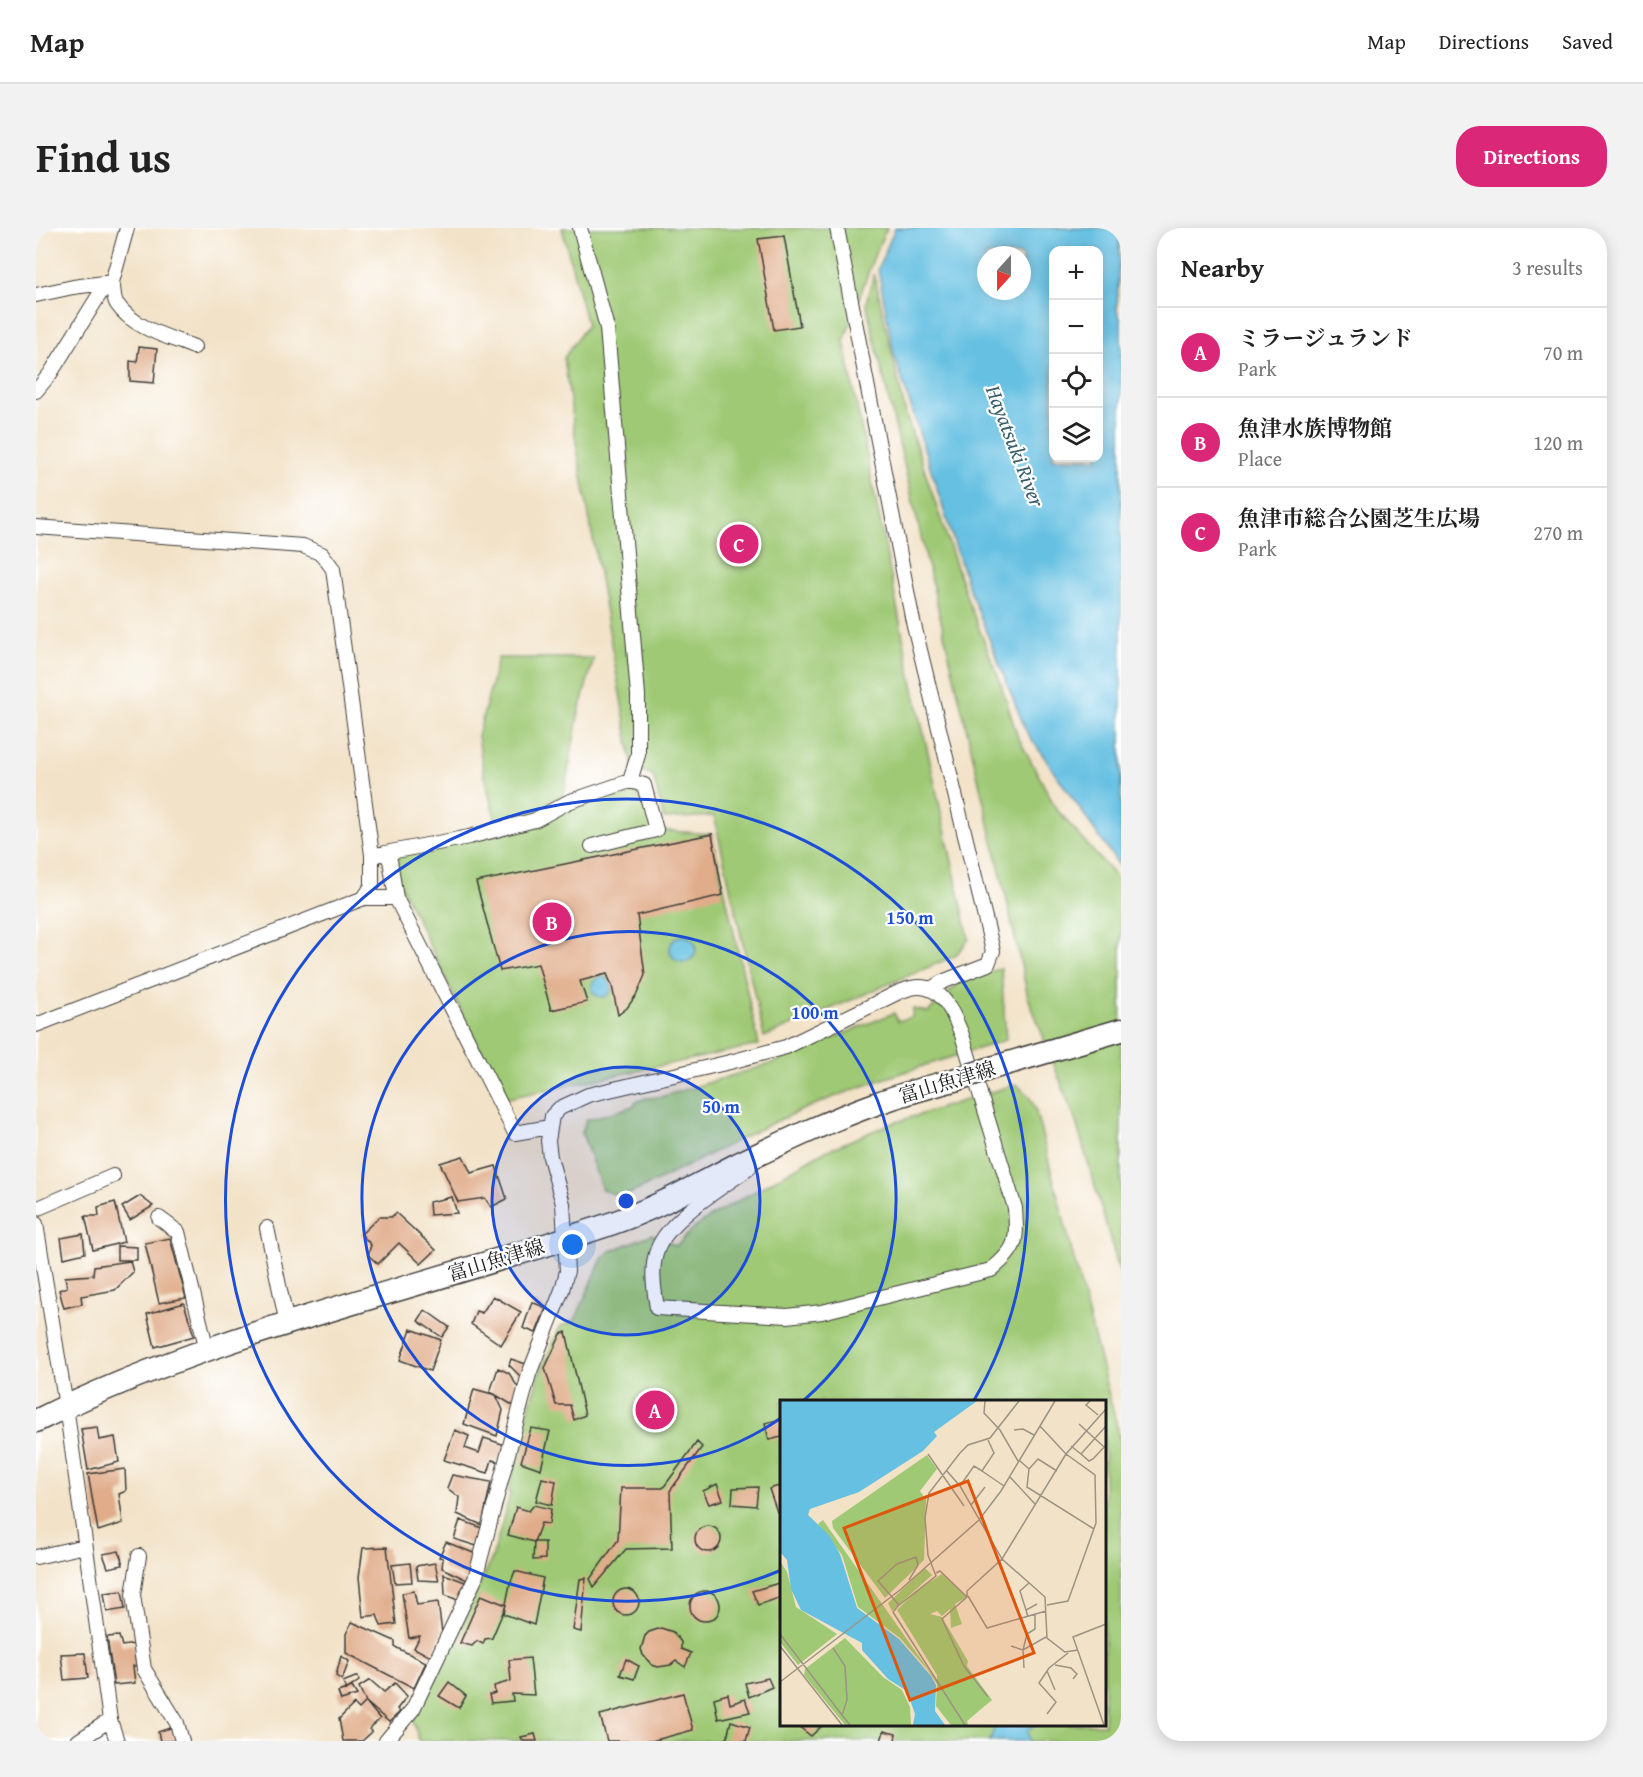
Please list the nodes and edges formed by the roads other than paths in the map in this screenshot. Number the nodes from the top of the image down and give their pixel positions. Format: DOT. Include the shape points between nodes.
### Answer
graph roads {
  1 [pos="127,228"];
  2 [pos="580,228"];
  3 [pos="837,228"];
  4 [pos="112,282"];
  5 [pos="36,295"];
  6 [pos="194,347"];
  7 [pos="36,391"];
  8 [pos="36,527"];
  9 [pos="630,781"];
  10 [pos="592,846"];
  11 [pos="379,854"];
  12 [pos="364,898"];
  13 [pos="396,898"];
  14 [pos="932,989"];
  15 [pos="36,1025"];
  16 [pos="1121,1029"];
  17 [pos="549,1127"];
  18 [pos="790,1140"];
  19 [pos="113,1176"];
  20 [pos="36,1209"];
  21 [pos="159,1218"];
  22 [pos="36,1224"];
  23 [pos="267,1228"];
  24 [pos="565,1239"];
  25 [pos="287,1324"];
  26 [pos="207,1350"];
  27 [pos="66,1406"];
  28 [pos="36,1421"];
  29 [pos="85,1546"];
  30 [pos="139,1556"];
  31 [pos="36,1557"];
  32 [pos="110,1720"];
  33 [pos="78,1741"];
  34 [pos="117,1741"];
  35 [pos="182,1741"];
  36 [pos="386,1741"];
  1 -- 4 [label="street"];
  2 -- 9 [label="street" via="608,328 638,695 638,755"];
  3 -- 14 [label="street" via="912,616 993,951 988,964"];
  4 -- 5 [label="street"];
  4 -- 6 [label="street" via="116,303 128,315 147,328"];
  4 -- 7 [label="street" via="101,292"];
  8 -- 11 [label="street" via="303,546 322,554 333,569"];
  9 -- 10 [label="street" via="644,785 656,830"];
  9 -- 11 [label="street" via="568,802 535,820"];
  11 -- 12 [label="street" via="372,886"];
  11 -- 13 [label="street" via="390,860"];
  12 -- 13 [label="street"];
  12 -- 15 [label="street"];
  13 -- 17 [label="street" via="515,1133"];
  14 -- 17 [label="street" via="919,987 899,992 786,1047 588,1095 560,1108"];
  14 -- 18 [label="street" via="951,1009 962,1035 1014,1208 1017,1237 1008,1257 992,1270 822,1312 787,1316 657,1308 654,1266 664,1236 675,1223"];
  16 -- 18 [label="main road, 富山魚津線, bridge" via="879,1102"];
  17 -- 24 [label="street" via="550,1157 563,1204"];
  18 -- 24 [label="main road, 富山魚津線" via="656,1207"];
  19 -- 20 [label="street"];
  21 -- 26 [label="street" via="178,1232"];
  22 -- 27 [label="street"];
  23 -- 25 [label="street"];
  24 -- 25 [label="main road, 富山魚津線"];
  24 -- 36 [label="street" via="567,1271 562,1290 529,1374 475,1580 413,1709"];
  25 -- 26 [label="main road, 富山魚津線"];
  26 -- 27 [label="main road, 富山魚津線"];
  27 -- 28 [label="main road, 富山魚津線"];
  27 -- 29 [label="street"];
  29 -- 31 [label="street"];
  29 -- 32 [label="street"];
  30 -- 35 [label="street" via="133,1595 144,1669 177,1723"];
  32 -- 33 [label="street"];
  32 -- 34 [label="street"];
}
